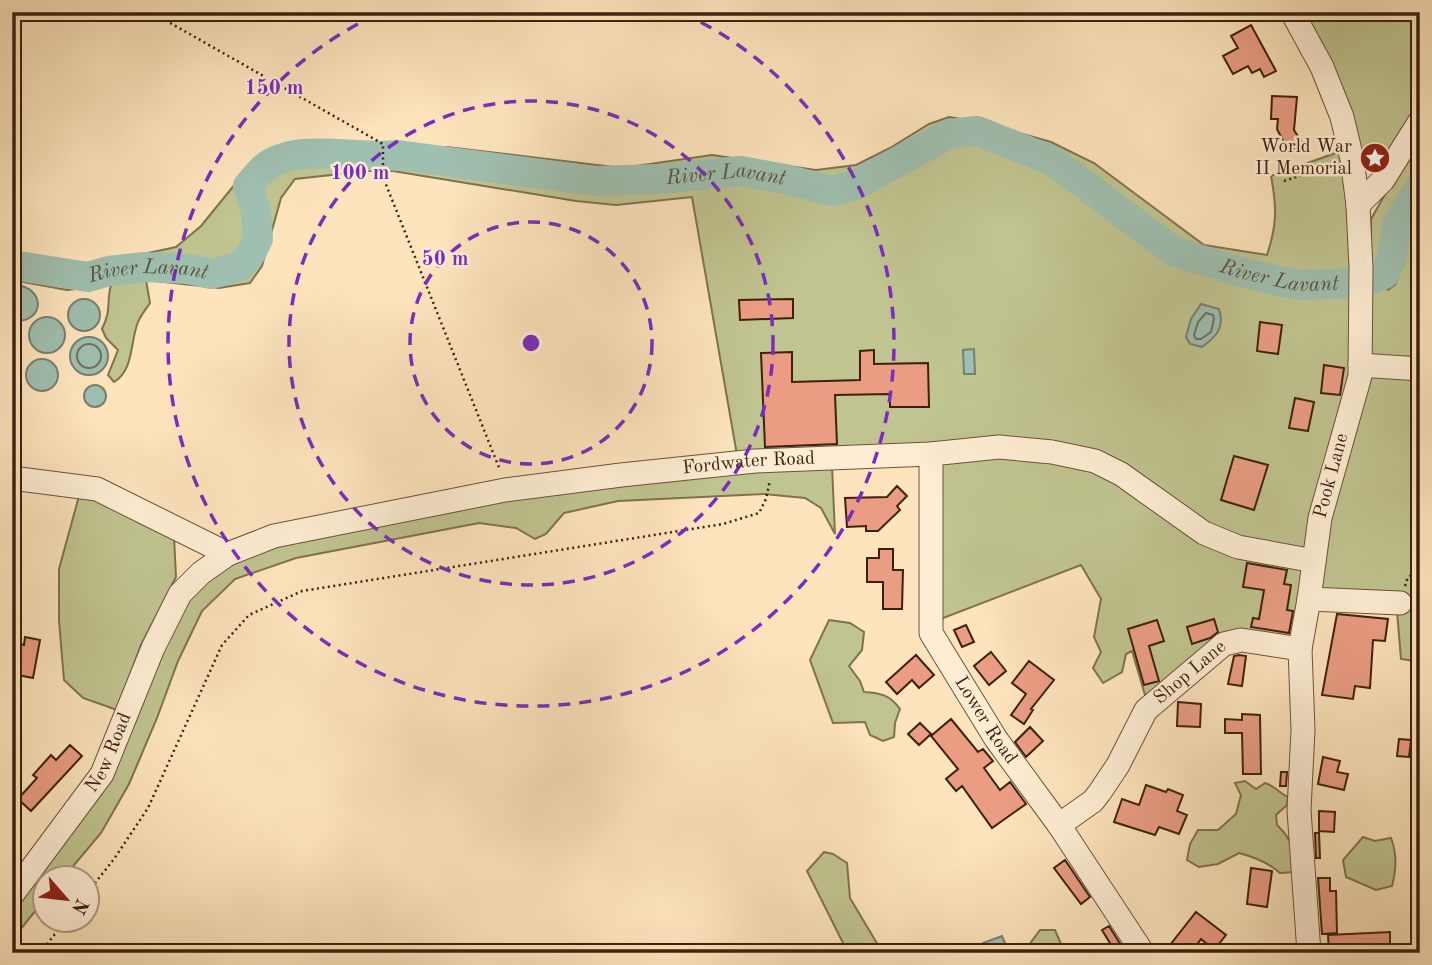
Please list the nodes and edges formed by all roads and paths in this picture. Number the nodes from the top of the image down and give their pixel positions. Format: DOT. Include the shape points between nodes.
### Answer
graph roads {
  1 [pos="151,12"];
  2 [pos="1292,12"];
  3 [pos="1420,121"];
  4 [pos="1413,155"];
  5 [pos="1352,159"];
  6 [pos="1284,181"];
  7 [pos="1358,205"];
  8 [pos="1360,365"];
  9 [pos="1420,369"];
  10 [pos="930,454"];
  11 [pos="772,473"];
  12 [pos="12,478"];
  13 [pos="505,490"];
  14 [pos="228,554"];
  15 [pos="1314,561"];
  16 [pos="180,594"];
  17 [pos="1310,599"];
  18 [pos="1400,603"];
  19 [pos="1300,649"];
  20 [pos="1059,825"];
  21 [pos="102,874"];
  22 [pos="12,895"];
  23 [pos="55,934"];
  24 [pos="40,953"];
  25 [pos="1143,953"];
  26 [pos="1309,953"];
  1 -- 13 [label="path" via="383,144 383,177"];
  2 -- 5 [label="street, Pook Lane" via="1322,67 1342,117"];
  3 -- 4 [label="street"];
  4 -- 7 [label="street"];
  5 -- 6 [label="path"];
  5 -- 7 [label="street, Pook Lane"];
  7 -- 8 [label="street, Pook Lane"];
  8 -- 9 [label="street"];
  8 -- 15 [label="street, Pook Lane" via="1320,518"];
  10 -- 13 [label="street, Fordwater Road" via="755,461"];
  10 -- 15 [label="street, Fordwater Road" via="999,447 1095,461 1204,533 1238,547"];
  10 -- 20 [label="street, Lower Road" via="931,633 996,739"];
  11 -- 21 [label="path" via="760,513 723,524 302,591 249,615 222,645 148,808"];
  12 -- 14 [label="street" via="97,488"];
  13 -- 14 [label="street, Fordwater Road" via="274,536"];
  14 -- 16 [label="street, Fordwater Road"];
  15 -- 17 [label="street, Pook Lane"];
  16 -- 22 [label="street, New Road" via="102,774"];
  17 -- 18 [label="street"];
  17 -- 19 [label="street, Pook Lane"];
  19 -- 20 [label="street, Shop Lane" via="1241,640 1224,644 1146,710 1100,792"];
  19 -- 26 [label="street, Pook Lane" via="1303,730 1299,810"];
  20 -- 25 [label="street, Lower Road"];
  23 -- 24 [label="path"];
}
